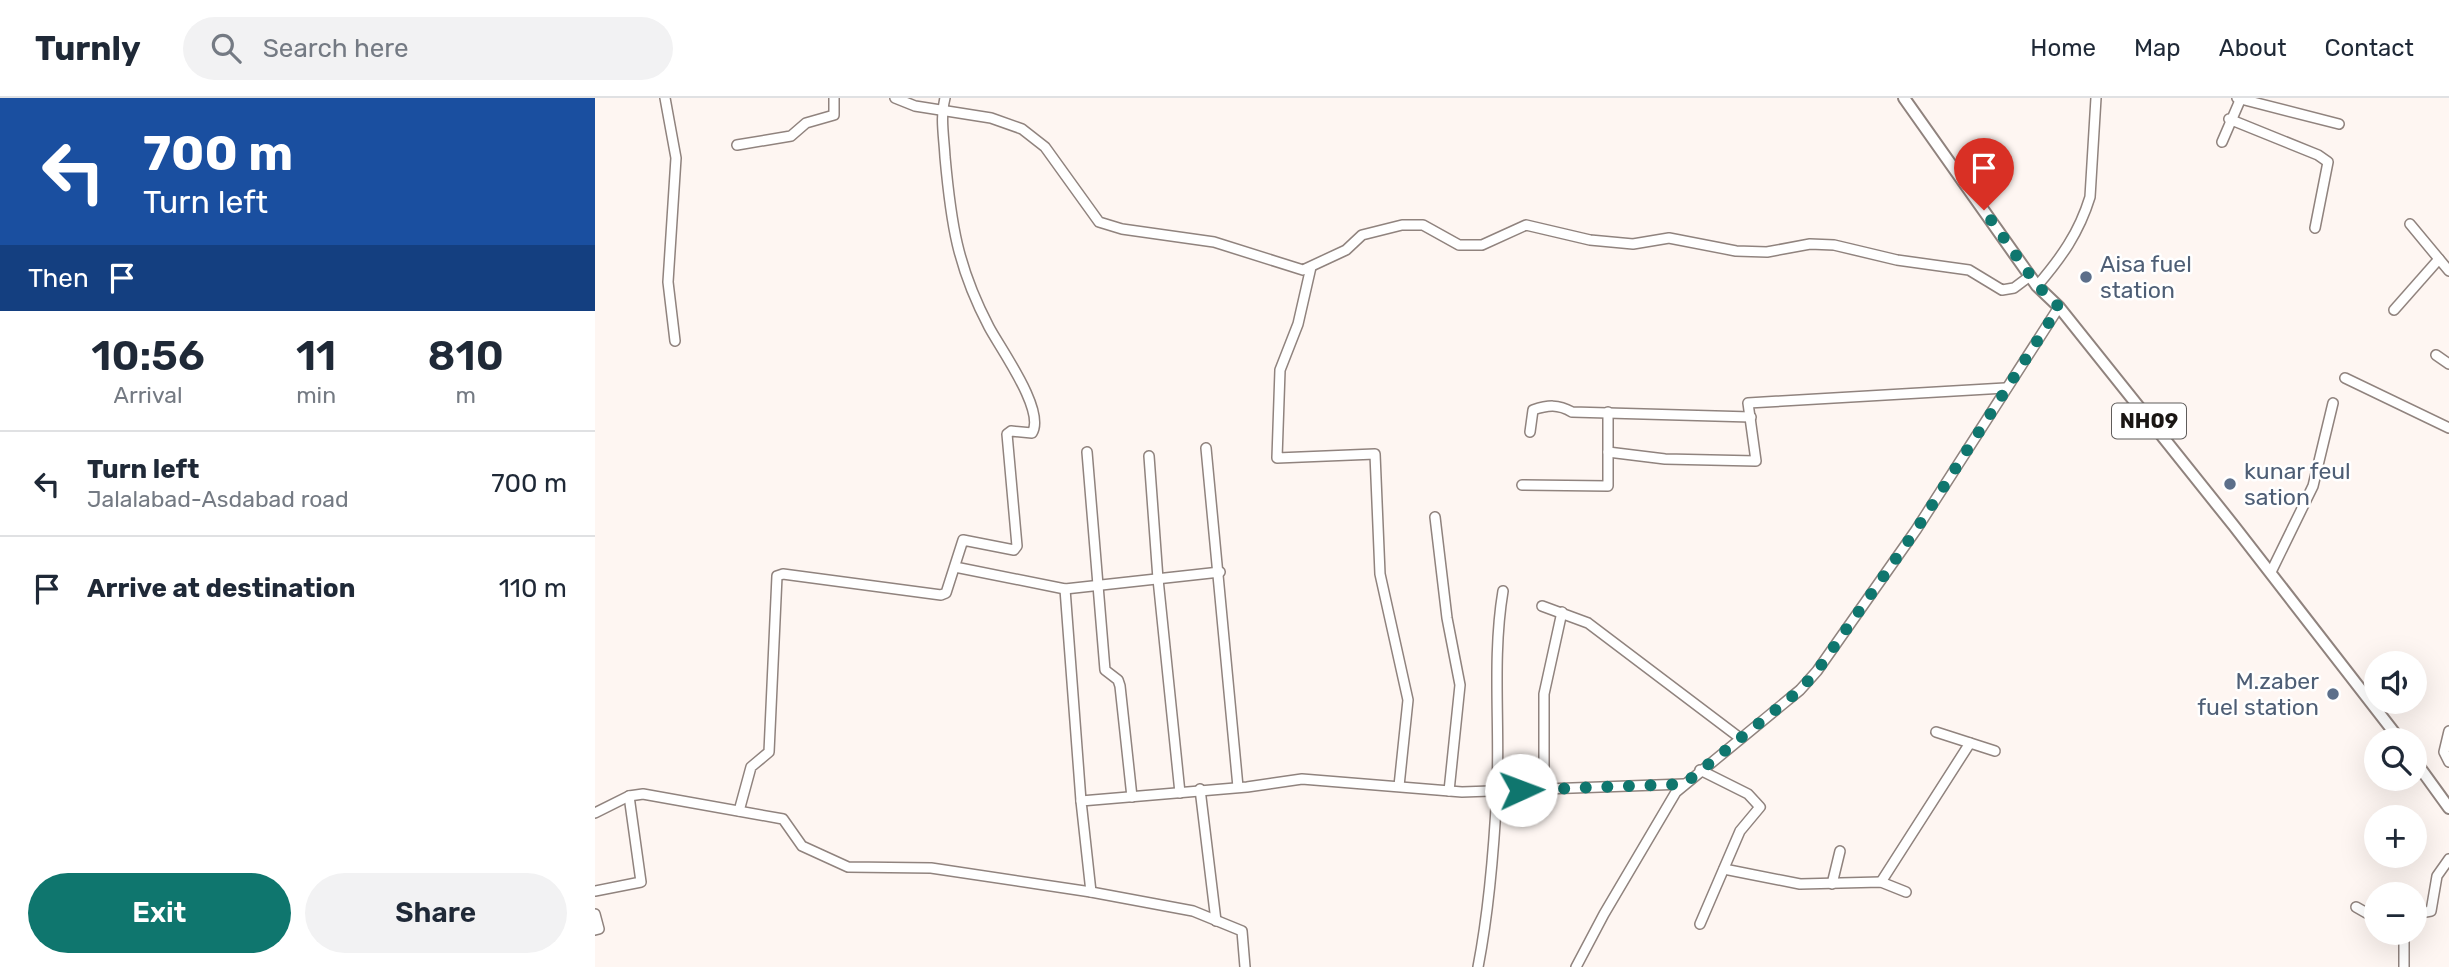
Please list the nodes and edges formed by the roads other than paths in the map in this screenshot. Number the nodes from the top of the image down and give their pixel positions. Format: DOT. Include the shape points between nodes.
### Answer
graph roads {
  1 [pos="665,98"];
  2 [pos="834,98"];
  3 [pos="895,98"];
  4 [pos="945,98"];
  5 [pos="1904,98"];
  6 [pos="2097,98"];
  7 [pos="2240,98"];
  8 [pos="942,111"];
  9 [pos="2229,119"];
  10 [pos="2339,124"];
  11 [pos="2222,142"];
  12 [pos="737,145"];
  13 [pos="2410,224"];
  14 [pos="2315,228"];
  15 [pos="2439,259"];
  16 [pos="1311,267"];
  17 [pos="2449,271"];
  18 [pos="2034,281"];
  19 [pos="2059,307"];
  20 [pos="2394,310"];
  21 [pos="675,341"];
  22 [pos="2436,355"];
  23 [pos="2449,363"];
  24 [pos="2345,378"];
  25 [pos="2005,388"];
  26 [pos="2333,403"];
  27 [pos="1608,412"];
  28 [pos="1751,417"];
  29 [pos="2449,428"];
  30 [pos="1530,432"];
  31 [pos="1206,448"];
  32 [pos="1087,452"];
  33 [pos="1608,452"];
  34 [pos="1149,456"];
  35 [pos="1522,485"];
  36 [pos="1436,517"];
  37 [pos="955,567"];
  38 [pos="1220,572"];
  39 [pos="2271,572"];
  40 [pos="1158,579"];
  41 [pos="1097,585"];
  42 [pos="1065,589"];
  43 [pos="1503,591"];
  44 [pos="1542,606"];
  45 [pos="1562,612"];
  46 [pos="2391,728"];
  47 [pos="2449,731"];
  48 [pos="1936,732"];
  49 [pos="1740,738"];
  50 [pos="1970,743"];
  51 [pos="1995,751"];
  52 [pos="2449,762"];
  53 [pos="1700,770"];
  54 [pos="2427,775"];
  55 [pos="1684,784"];
  56 [pos="1399,786"];
  57 [pos="1238,787"];
  58 [pos="1200,789"];
  59 [pos="1544,789"];
  60 [pos="1497,790"];
  61 [pos="1449,791"];
  62 [pos="1180,793"];
  63 [pos="629,796"];
  64 [pos="1132,797"];
  65 [pos="2447,799"];
  66 [pos="1081,801"];
  67 [pos="739,811"];
  68 [pos="595,813"];
  69 [pos="1840,851"];
  70 [pos="2449,859"];
  71 [pos="1724,869"];
  72 [pos="1881,882"];
  73 [pos="1832,884"];
  74 [pos="595,891"];
  75 [pos="1091,892"];
  76 [pos="1906,892"];
  77 [pos="2356,907"];
  78 [pos="2364,912"];
  79 [pos="2427,912"];
  80 [pos="595,914"];
  81 [pos="1216,921"];
  82 [pos="1700,924"];
  83 [pos="595,930"];
  84 [pos="2404,945"];
  85 [pos="1245,967"];
  86 [pos="1478,967"];
  87 [pos="1576,967"];
  88 [pos="2404,967"];
  1 -- 21 [label="street" via="676,158 668,282"];
  2 -- 12 [label="street" via="834,115 806,123 791,136"];
  3 -- 8 [label="street"];
  4 -- 8 [label="street"];
  5 -- 18 [label="main road, NH09"];
  6 -- 18 [label="street" via="2085,212 2065,254"];
  7 -- 9 [label="street"];
  7 -- 10 [label="street"];
  8 -- 16 [label="street" via="969,113 1022,129 1045,147 1099,222 1214,242 1303,270"];
  8 -- 37 [label="street" via="952,230 960,264 1024,387 1035,425 1033,433 1007,434 1017,547 963,540"];
  9 -- 11 [label="street"];
  9 -- 14 [label="street" via="2328,162"];
  13 -- 15 [label="street"];
  15 -- 17 [label="street"];
  15 -- 20 [label="street"];
  16 -- 18 [label="street" via="1346,250 1362,234 1402,225 1423,225 1459,245 1482,245 1526,226 1590,240 1633,244 1669,238 1736,251 1834,245 1969,270 2002,290"];
  16 -- 56 [label="street" via="1298,324 1280,370 1277,457 1375,454 1380,574 1408,700"];
  18 -- 19 [label="main road, NH09"];
  19 -- 25 [label="street"];
  19 -- 39 [label="main road, NH09"];
  22 -- 23 [label="street"];
  24 -- 29 [label="street"];
  25 -- 28 [label="street" via="1748,403"];
  25 -- 49 [label="street" via="1841,639 1800,690"];
  26 -- 39 [label="street" via="2313,486"];
  27 -- 28 [label="street"];
  27 -- 30 [label="street" via="1572,412 1547,405 1533,410"];
  27 -- 33 [label="street"];
  28 -- 33 [label="street" via="1755,461 1665,459"];
  31 -- 38 [label="street"];
  32 -- 41 [label="street"];
  33 -- 35 [label="street" via="1608,486"];
  34 -- 40 [label="street"];
  36 -- 61 [label="street" via="1460,685"];
  37 -- 42 [label="street"];
  37 -- 67 [label="street" via="946,593 941,595 778,576 769,752 751,767"];
  38 -- 40 [label="street"];
  38 -- 57 [label="street"];
  39 -- 46 [label="main road, NH09"];
  40 -- 41 [label="street"];
  40 -- 62 [label="street"];
  41 -- 42 [label="street"];
  41 -- 64 [label="street" via="1105,670 1120,686"];
  42 -- 66 [label="street"];
  43 -- 60 [label="street" via="1498,620"];
  44 -- 45 [label="street"];
  45 -- 49 [label="street" via="1588,623"];
  45 -- 59 [label="street" via="1544,694"];
  47 -- 52 [label="street" via="2444,751"];
  48 -- 50 [label="street"];
  49 -- 53 [label="street"];
  50 -- 51 [label="street"];
  50 -- 72 [label="street"];
  53 -- 55 [label="street"];
  53 -- 71 [label="street" via="1760,804 1740,831"];
  54 -- 65 [label="main road"];
  55 -- 59 [label="street"];
  55 -- 87 [label="street"];
  56 -- 57 [label="street" via="1301,779"];
  56 -- 61 [label="street"];
  57 -- 58 [label="street"];
  58 -- 62 [label="street"];
  58 -- 81 [label="street"];
  59 -- 60 [label="street"];
  60 -- 61 [label="street"];
  60 -- 86 [label="street"];
  62 -- 64 [label="street"];
  63 -- 67 [label="street" via="662,796"];
  63 -- 68 [label="street"];
  63 -- 74 [label="street" via="641,882"];
  64 -- 66 [label="street"];
  66 -- 75 [label="street"];
  67 -- 75 [label="street" via="783,819 801,846 848,867 931,868"];
  69 -- 73 [label="street"];
  70 -- 79 [label="street" via="2437,876 2431,911"];
  71 -- 73 [label="street" via="1787,882"];
  71 -- 82 [label="street"];
  72 -- 73 [label="street"];
  72 -- 76 [label="street"];
  75 -- 81 [label="street" via="1193,911"];
  77 -- 78 [label="street"];
  80 -- 83 [label="street" via="599,929"];
  81 -- 85 [label="street" via="1242,931"];
  84 -- 88 [label="street"];
}
